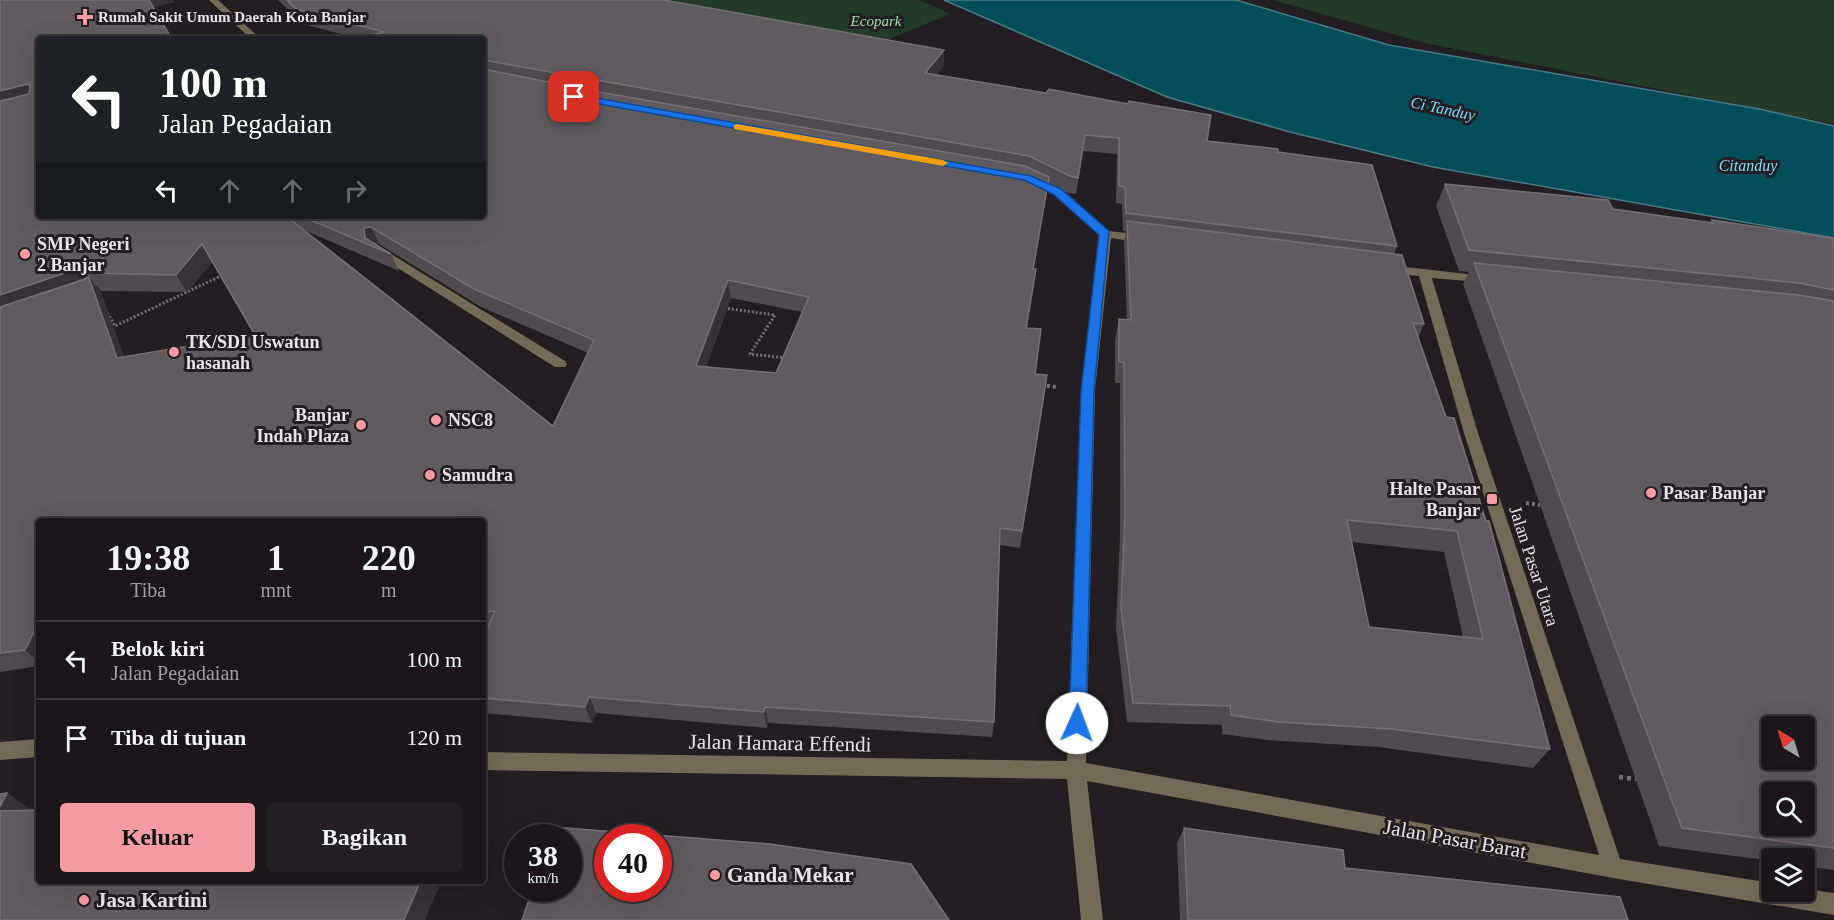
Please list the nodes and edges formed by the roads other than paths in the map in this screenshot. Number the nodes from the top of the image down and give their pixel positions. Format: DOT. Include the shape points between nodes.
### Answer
graph roads {
  1 [pos="213,0"];
  2 [pos="253,36"];
  3 [pos="1016,176"];
  4 [pos="1105,234"];
  5 [pos="1152,240"];
  6 [pos="378,250"];
  7 [pos="1378,268"];
  8 [pos="1425,274"];
  9 [pos="1496,282"];
  10 [pos="560,364"];
  11 [pos="36,748"];
  12 [pos="0,751"];
  13 [pos="486,761"];
  14 [pos="1076,770"];
  15 [pos="1613,868"];
  16 [pos="1834,904"];
  17 [pos="1092,920"];
  1 -- 2 [label="street"];
  3 -- 4 [label="street" via="1057,192"];
  4 -- 5 [label="street"];
  4 -- 14 [label="street" via="1088,391"];
  6 -- 10 [label="street"];
  7 -- 8 [label="street"];
  8 -- 9 [label="street"];
  8 -- 15 [label="street, Jalan Pasar Utara" via="1471,433"];
  11 -- 12 [label="street"];
  13 -- 14 [label="street, Jalan Hamara Effendi"];
  14 -- 15 [label="street, Jalan Pasar Barat"];
  14 -- 17 [label="street"];
  15 -- 16 [label="street, Jalan Pasar Barat"];
}
